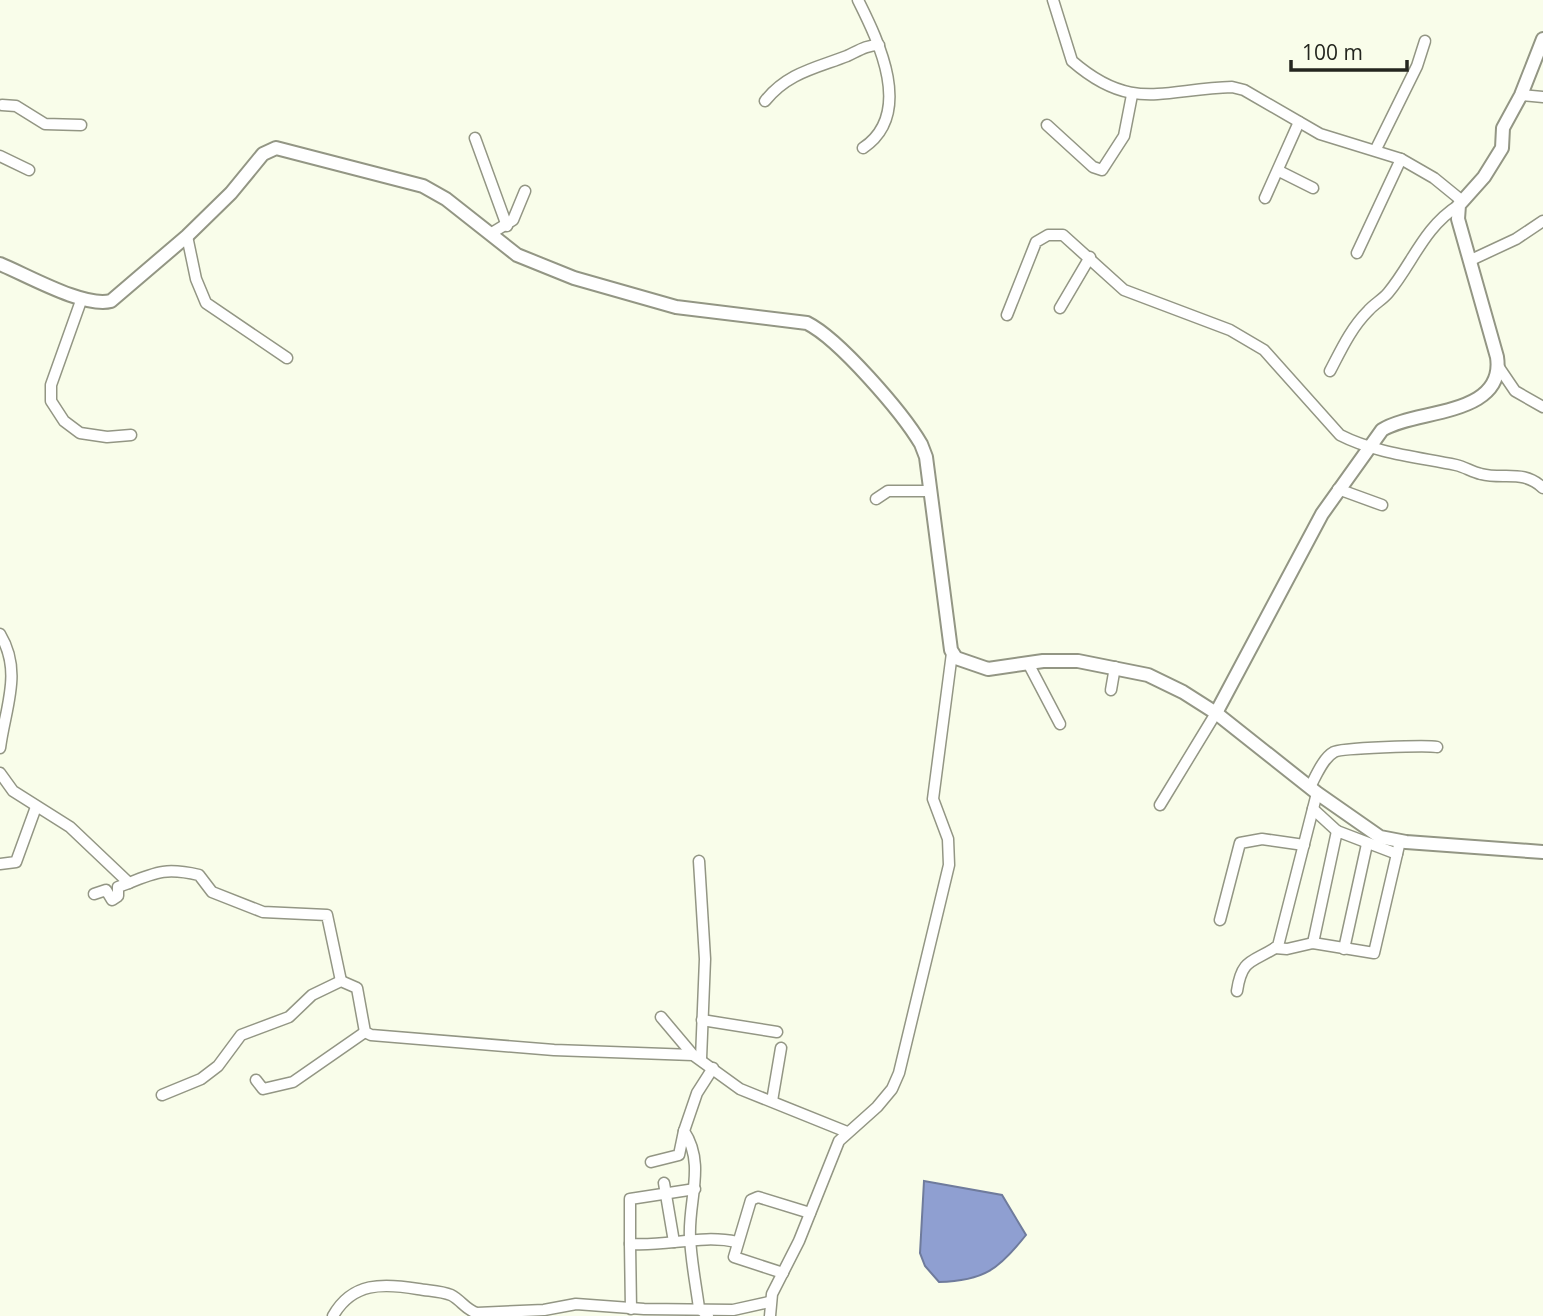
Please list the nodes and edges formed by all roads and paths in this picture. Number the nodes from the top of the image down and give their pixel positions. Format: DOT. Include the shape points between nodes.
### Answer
graph roads {
  1 [pos="858,0"];
  2 [pos="1053,0"];
  3 [pos="1543,39"];
  4 [pos="1425,41"];
  5 [pos="879,45"];
  6 [pos="1132,95"];
  7 [pos="1521,95"];
  8 [pos="1543,97"];
  9 [pos="765,100"];
  10 [pos="1,106"];
  11 [pos="1299,122"];
  12 [pos="81,125"];
  13 [pos="1047,125"];
  14 [pos="475,138"];
  15 [pos="863,148"];
  16 [pos="1376,149"];
  17 [pos="0,156"];
  18 [pos="1401,159"];
  19 [pos="29,170"];
  20 [pos="1279,172"];
  21 [pos="1313,188"];
  22 [pos="525,191"];
  23 [pos="1265,198"];
  24 [pos="1460,203"];
  25 [pos="1543,221"];
  26 [pos="508,226"];
  27 [pos="490,234"];
  28 [pos="187,236"];
  29 [pos="1357,253"];
  30 [pos="1090,257"];
  31 [pos="1471,260"];
  32 [pos="0,264"];
  33 [pos="82,298"];
  34 [pos="1060,308"];
  35 [pos="1007,315"];
  36 [pos="287,358"];
  37 [pos="1498,366"];
  38 [pos="1330,371"];
  39 [pos="1543,407"];
  40 [pos="131,435"];
  41 [pos="1369,447"];
  42 [pos="1338,488"];
  43 [pos="1543,488"];
  44 [pos="929,491"];
  45 [pos="876,499"];
  46 [pos="1382,505"];
  47 [pos="0,634"];
  48 [pos="952,653"];
  49 [pos="1028,663"];
  50 [pos="1115,667"];
  51 [pos="1111,690"];
  52 [pos="1216,713"];
  53 [pos="1060,724"];
  54 [pos="1437,747"];
  55 [pos="0,748"];
  56 [pos="0,773"];
  57 [pos="13,790"];
  58 [pos="1314,790"];
  59 [pos="0,792"];
  60 [pos="1160,806"];
  61 [pos="36,807"];
  62 [pos="1313,809"];
  63 [pos="1337,831"];
  64 [pos="1367,844"];
  65 [pos="1304,845"];
  66 [pos="1399,847"];
  67 [pos="1543,852"];
  68 [pos="699,861"];
  69 [pos="0,864"];
  70 [pos="129,883"];
  71 [pos="94,894"];
  72 [pos="1220,920"];
  73 [pos="1314,943"];
  74 [pos="1275,948"];
  75 [pos="1344,949"];
  76 [pos="341,981"];
  77 [pos="1237,991"];
  78 [pos="661,1017"];
  79 [pos="702,1020"];
  80 [pos="365,1032"];
  81 [pos="777,1032"];
  82 [pos="781,1048"];
  83 [pos="697,1057"];
  84 [pos="713,1068"];
  85 [pos="256,1080"];
  86 [pos="162,1095"];
  87 [pos="772,1101"];
  88 [pos="684,1131"];
  89 [pos="847,1132"];
  90 [pos="650,1162"];
  91 [pos="664,1183"];
  92 [pos="695,1189"];
  93 [pos="666,1194"];
  94 [pos="810,1213"];
  95 [pos="690,1241"];
  96 [pos="674,1242"];
  97 [pos="737,1242"];
  98 [pos="629,1244"];
  99 [pos="783,1273"];
  100 [pos="769,1302"];
  101 [pos="699,1308"];
  102 [pos="631,1309"];
  103 [pos="671,1312"];
  104 [pos="333,1316"];
  105 [pos="708,1316"];
  106 [pos="770,1316"];
  1 -- 5 [label="street"];
  2 -- 6 [label="street" via="1072,61"];
  3 -- 7 [label="street"];
  4 -- 16 [label="street"];
  5 -- 9 [label="street" via="804,70"];
  5 -- 15 [label="street" via="888,75 886,115 879,135"];
  6 -- 11 [label="street" via="1232,87 1260,96"];
  6 -- 13 [label="street" via="1124,136 1102,170"];
  7 -- 8 [label="street"];
  7 -- 24 [label="street" via="1503,128 1502,148"];
  10 -- 12 [label="street" via="16,106 45,124"];
  11 -- 16 [label="street" via="1330,138"];
  11 -- 20 [label="street"];
  14 -- 26 [label="street"];
  16 -- 18 [label="street"];
  17 -- 19 [label="street"];
  18 -- 24 [label="street" via="1434,178"];
  18 -- 29 [label="street"];
  20 -- 21 [label="street"];
  20 -- 23 [label="street"];
  22 -- 26 [label="street" via="518,214"];
  24 -- 31 [label="street" via="1458,219"];
  24 -- 38 [label="street" via="1415,248 1388,293 1348,338"];
  25 -- 31 [label="street"];
  26 -- 27 [label="street"];
  27 -- 28 [label="street" via="423,186 273,148"];
  27 -- 44 [label="street" via="517,255 540,265 652,302 741,317 801,321 816,328 842,350 918,438 926,457"];
  28 -- 33 [label="street" via="118,298 106,302"];
  28 -- 36 [label="street" via="206,303"];
  30 -- 34 [label="street"];
  30 -- 35 [label="street" via="1063,235 1040,238"];
  30 -- 41 [label="street" via="1137,297 1230,330 1264,349 1340,435"];
  31 -- 37 [label="street"];
  32 -- 33 [label="street"];
  33 -- 40 [label="street" via="51,384 51,401 64,421 80,433 107,438"];
  37 -- 39 [label="street" via="1515,391"];
  37 -- 41 [label="street" via="1493,384 1479,397 1394,424 1382,430"];
  41 -- 42 [label="street"];
  41 -- 43 [label="street" via="1482,475 1523,476"];
  42 -- 46 [label="street"];
  42 -- 52 [label="street"];
  44 -- 45 [label="street" via="888,491"];
  44 -- 48 [label="street"];
  47 -- 55 [label="street" via="12,664 13,690"];
  48 -- 49 [label="street" via="961,661 988,669"];
  48 -- 89 [label="street" via="933,799 948,839 949,865 899,1073 877,1107"];
  49 -- 50 [label="street" via="1078,661"];
  49 -- 53 [label="street"];
  50 -- 51 [label="street"];
  50 -- 52 [label="street" via="1168,683"];
  52 -- 58 [label="street"];
  52 -- 60 [label="street"];
  54 -- 58 [label="street" via="1339,750 1329,756"];
  56 -- 57 [label="street"];
  57 -- 59 [label="street"];
  57 -- 61 [label="street"];
  58 -- 62 [label="street"];
  58 -- 66 [label="street" via="1368,831"];
  61 -- 69 [label="street" via="16,862"];
  61 -- 70 [label="street" via="70,827"];
  62 -- 63 [label="street"];
  62 -- 65 [label="street"];
  63 -- 64 [label="street"];
  63 -- 73 [label="street"];
  64 -- 66 [label="street"];
  64 -- 75 [label="street"];
  65 -- 72 [label="street" via="1262,839 1240,843"];
  65 -- 74 [label="street"];
  66 -- 67 [label="street"];
  66 -- 75 [label="street" via="1376,950"];
  68 -- 79 [label="street" via="705,959"];
  70 -- 71 [label="street" via="118,887 118,896 111,900 106,890"];
  70 -- 76 [label="street" via="153,872 180,871 199,876 218,895 263,912 327,915"];
  73 -- 74 [label="street"];
  73 -- 75 [label="street"];
  74 -- 77 [label="street" via="1245,964"];
  76 -- 80 [label="street" via="357,988"];
  76 -- 86 [label="street" via="312,995 289,1017 241,1035 218,1066 201,1079"];
  78 -- 83 [label="street"];
  79 -- 81 [label="street"];
  79 -- 83 [label="street"];
  80 -- 83 [label="street" via="554,1050"];
  80 -- 85 [label="street" via="287,1086 263,1089"];
  82 -- 87 [label="street"];
  83 -- 84 [label="street"];
  84 -- 87 [label="street" via="728,1082"];
  84 -- 88 [label="street" via="697,1093"];
  87 -- 89 [label="street"];
  88 -- 90 [label="street" via="679,1155"];
  88 -- 92 [label="street" via="694,1147"];
  89 -- 94 [label="street" via="836,1147"];
  91 -- 93 [label="street"];
  92 -- 93 [label="street"];
  92 -- 95 [label="street"];
  93 -- 96 [label="street"];
  93 -- 98 [label="street" via="629,1199"];
  94 -- 97 [label="street" via="754,1197"];
  94 -- 99 [label="street"];
  95 -- 96 [label="street"];
  95 -- 97 [label="street" via="717,1237"];
  95 -- 101 [label="street"];
  96 -- 98 [label="street"];
  97 -- 99 [label="street" via="733,1253 737,1259"];
  98 -- 102 [label="street"];
  99 -- 100 [label="street"];
  100 -- 101 [label="street" via="745,1309"];
  100 -- 106 [label="street"];
  101 -- 103 [label="street"];
  101 -- 105 [label="street"];
  102 -- 103 [label="street"];
  102 -- 104 [label="street" via="576,1304 477,1313 453,1296 397,1285 360,1288 341,1302"];
}
